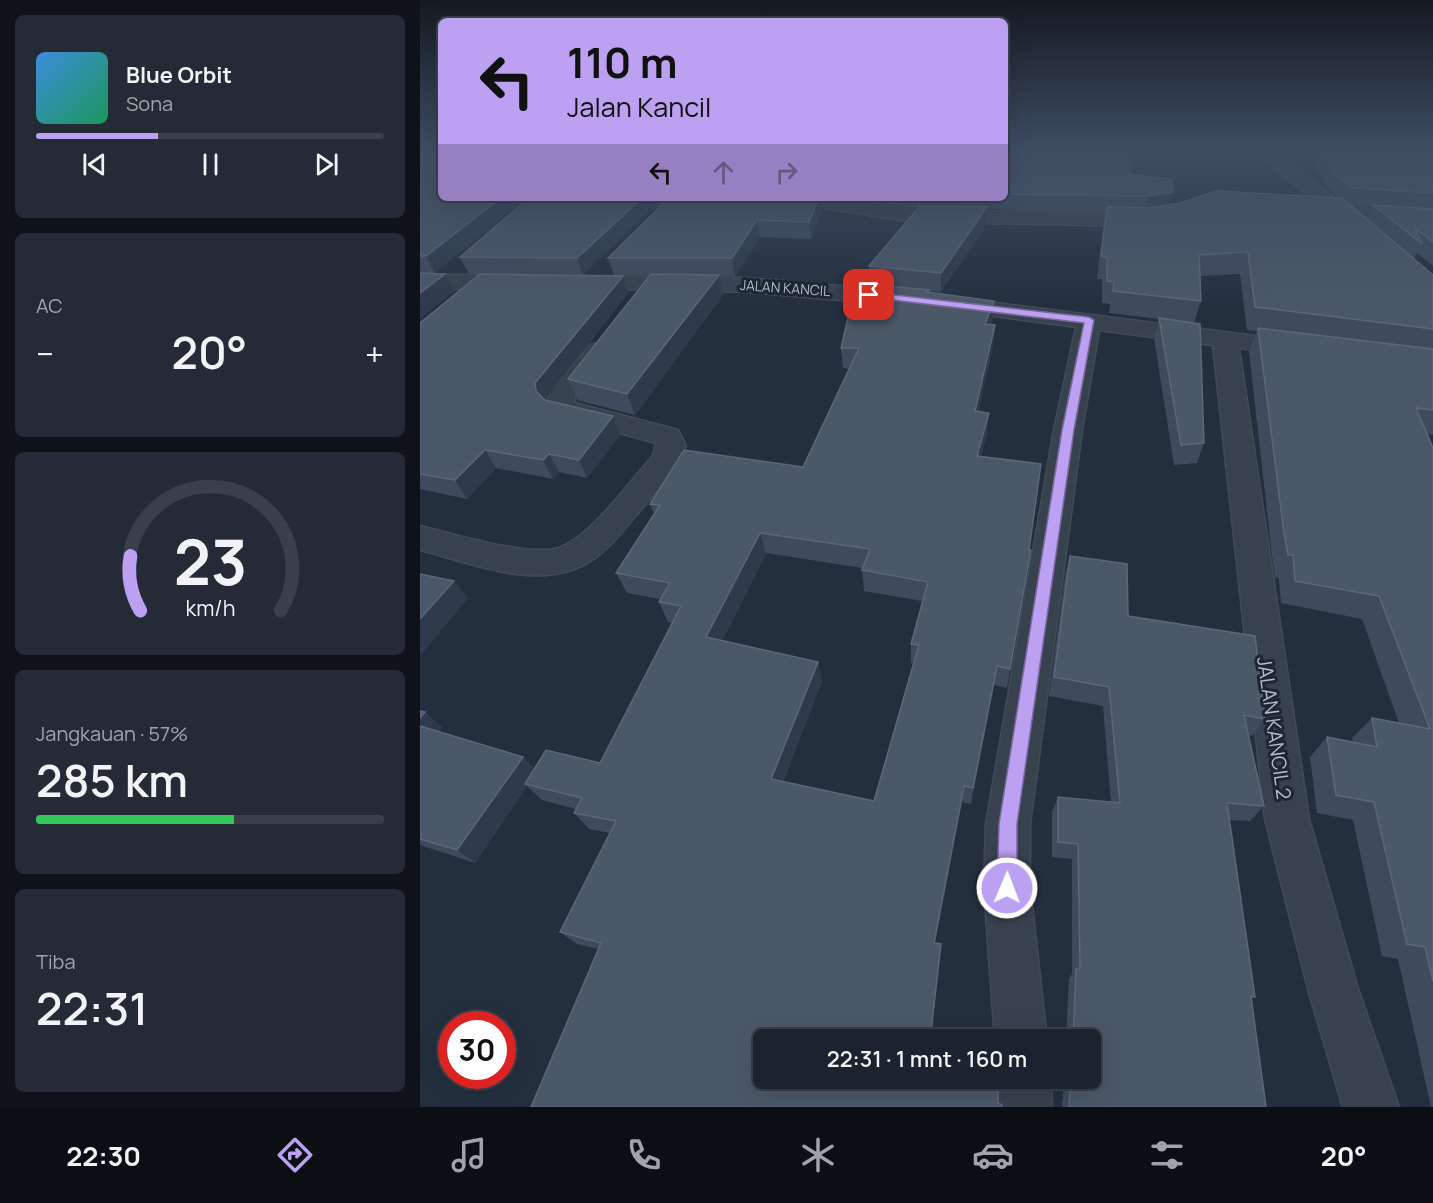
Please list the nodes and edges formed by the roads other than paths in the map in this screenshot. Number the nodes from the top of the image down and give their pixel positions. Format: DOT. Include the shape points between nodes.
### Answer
graph roads {
  1 [pos="835,203"];
  2 [pos="1329,203"];
  3 [pos="1291,207"];
  4 [pos="1337,209"];
  5 [pos="1433,217"];
  6 [pos="1168,218"];
  7 [pos="1360,230"];
  8 [pos="468,261"];
  9 [pos="613,261"];
  10 [pos="431,282"];
  11 [pos="483,282"];
  12 [pos="531,283"];
  13 [pos="555,283"];
  14 [pos="590,284"];
  15 [pos="650,284"];
  16 [pos="456,304"];
  17 [pos="1089,320"];
  18 [pos="1225,339"];
  19 [pos="1317,350"];
  20 [pos="420,538"];
  21 [pos="1020,1029"];
  22 [pos="1024,1089"];
  23 [pos="1024,1107"];
  24 [pos="1371,1107"];
  1 -- 6 [label="street" via="852,209 911,216 1144,221"];
  2 -- 4 [label="street"];
  3 -- 4 [label="street"];
  4 -- 5 [label="street"];
  4 -- 7 [label="street"];
  8 -- 10 [label="street"];
  9 -- 14 [label="street"];
  10 -- 11 [label="street"];
  11 -- 12 [label="street"];
  11 -- 16 [label="street"];
  13 -- 14 [label="street, JALAN KANCIL"];
  14 -- 15 [label="street, JALAN KANCIL"];
  15 -- 17 [label="street, JALAN KANCIL" via="780,287"];
  15 -- 20 [label="street" via="561,398 561,408 668,437 672,446 664,461 590,546 568,559 549,563"];
  17 -- 18 [label="street, JALAN KANCIL"];
  17 -- 21 [label="street" via="1068,430 1008,824 1007,888"];
  18 -- 19 [label="street, JALAN KANCIL"];
  18 -- 24 [label="street, JALAN KANCIL 2" via="1287,819 1333,989"];
  22 -- 23 [label="street"];
}
